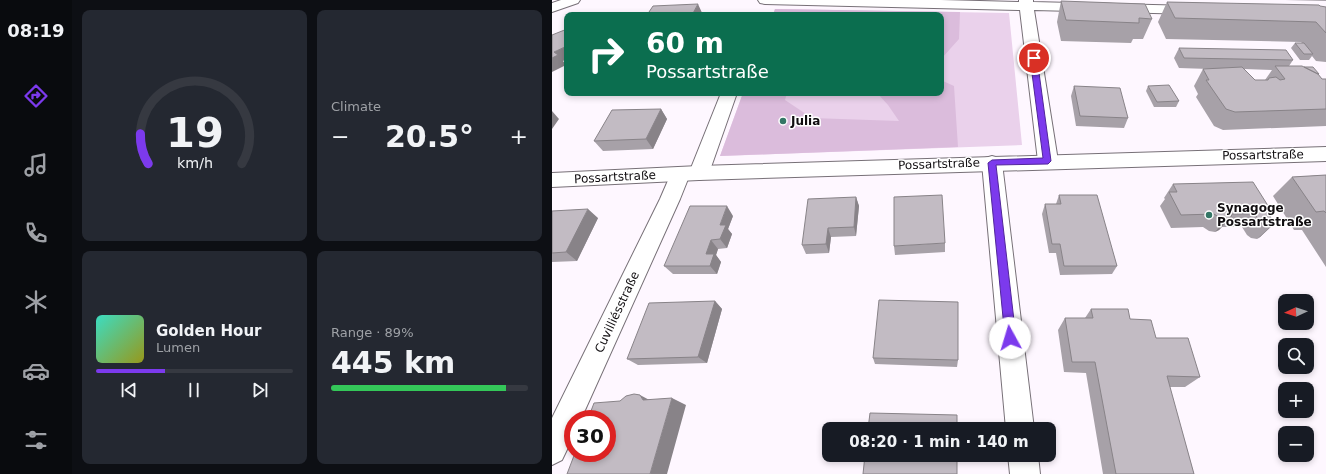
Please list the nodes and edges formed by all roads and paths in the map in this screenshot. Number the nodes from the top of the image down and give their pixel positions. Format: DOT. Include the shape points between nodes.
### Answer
graph roads {
  1 [pos="573,0"];
  2 [pos="1027,3"];
  3 [pos="762,4"];
  4 [pos="552,8"];
  5 [pos="1207,11"];
  6 [pos="728,96"];
  7 [pos="1326,154"];
  8 [pos="1048,161"];
  9 [pos="992,163"];
  10 [pos="689,173"];
  11 [pos="552,180"];
  12 [pos="1019,422"];
  13 [pos="552,450"];
  14 [pos="1024,462"];
  15 [pos="1025,474"];
  1 -- 4 [label="street"];
  2 -- 3 [label="street"];
  2 -- 5 [label="street"];
  2 -- 8 [label="street"];
  6 -- 10 [label="street, Cuvilliésstraße"];
  7 -- 8 [label="street, Possartstraße"];
  8 -- 9 [label="street, Possartstraße"];
  9 -- 10 [label="street, Possartstraße"];
  9 -- 12 [label="street"];
  10 -- 11 [label="street, Possartstraße"];
  10 -- 13 [label="street, Cuvilliésstraße" via="670,199"];
  14 -- 15 [label="street"];
}
